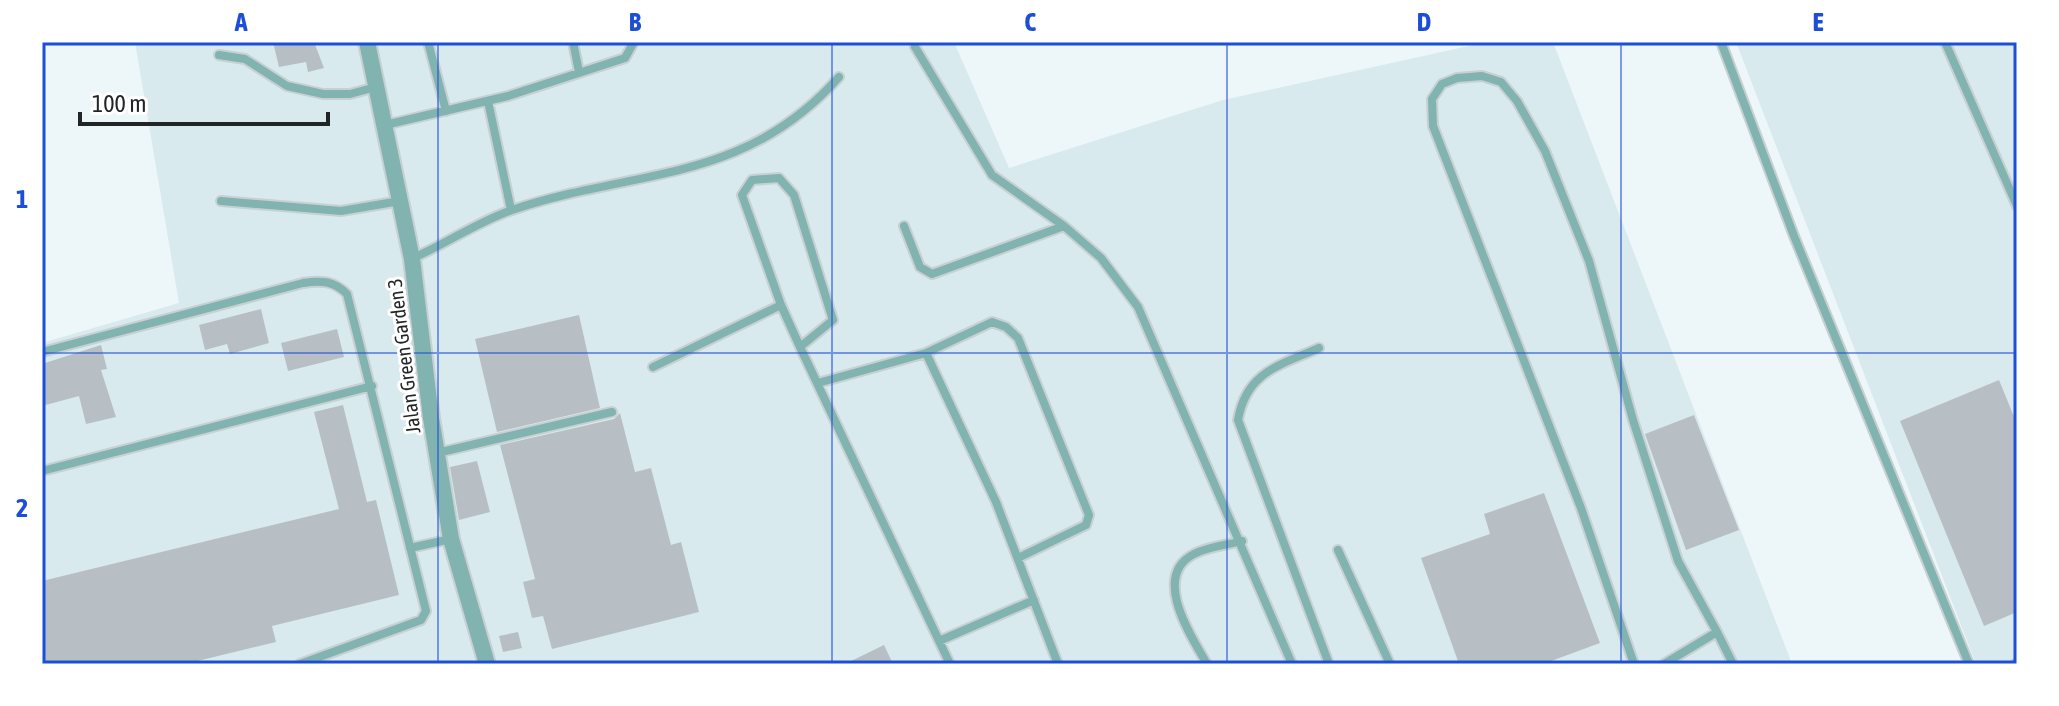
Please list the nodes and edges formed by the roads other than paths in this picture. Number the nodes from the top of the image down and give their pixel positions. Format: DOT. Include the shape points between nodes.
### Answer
graph roads {
  1 [pos="367,42"];
  2 [pos="428,42"];
  3 [pos="573,42"];
  4 [pos="634,42"];
  5 [pos="1721,42"];
  6 [pos="1945,42"];
  7 [pos="915,47"];
  8 [pos="219,55"];
  9 [pos="579,72"];
  10 [pos="839,77"];
  11 [pos="376,87"];
  12 [pos="488,101"];
  13 [pos="446,111"];
  14 [pos="385,125"];
  15 [pos="221,201"];
  16 [pos="400,201"];
  17 [pos="2017,206"];
  18 [pos="511,210"];
  19 [pos="904,226"];
  20 [pos="1064,226"];
  21 [pos="412,259"];
  22 [pos="781,305"];
  23 [pos="800,347"];
  24 [pos="1319,348"];
  25 [pos="42,352"];
  26 [pos="926,353"];
  27 [pos="653,367"];
  28 [pos="818,383"];
  29 [pos="372,386"];
  30 [pos="612,412"];
  31 [pos="436,453"];
  32 [pos="42,471"];
  33 [pos="451,539"];
  34 [pos="1242,541"];
  35 [pos="410,548"];
  36 [pos="1338,550"];
  37 [pos="1018,558"];
  38 [pos="1034,600"];
  39 [pos="1717,632"];
  40 [pos="939,641"];
  41 [pos="300,664"];
  42 [pos="487,664"];
  43 [pos="950,664"];
  44 [pos="1058,664"];
  45 [pos="1207,664"];
  46 [pos="1292,664"];
  47 [pos="1329,664"];
  48 [pos="1390,664"];
  49 [pos="1634,664"];
  50 [pos="1664,664"];
  51 [pos="1733,664"];
  52 [pos="1969,664"];
  1 -- 11 [label="street, Jalan Green Garden 3"];
  2 -- 13 [label="lane"];
  3 -- 9 [label="lane"];
  4 -- 9 [label="lane" via="625,58"];
  5 -- 52 [label="lane" via="1794,236"];
  6 -- 17 [label="lane"];
  7 -- 20 [label="lane" via="992,175"];
  8 -- 11 [label="lane" via="245,59 287,86 311,91 350,94"];
  9 -- 12 [label="lane"];
  10 -- 18 [label="lane" via="811,108 776,133 722,157"];
  11 -- 14 [label="street, Jalan Green Garden 3"];
  12 -- 13 [label="lane"];
  12 -- 18 [label="lane"];
  13 -- 14 [label="lane"];
  14 -- 16 [label="street, Jalan Green Garden 3"];
  15 -- 16 [label="lane" via="341,211"];
  16 -- 21 [label="street, Jalan Green Garden 3"];
  18 -- 21 [label="lane"];
  19 -- 20 [label="lane" via="920,267 932,274"];
  20 -- 34 [label="lane" via="1101,258 1138,307"];
  21 -- 31 [label="street, Jalan Green Garden 3"];
  22 -- 23 [label="lane"];
  22 -- 23 [label="lane" via="742,195 752,180 779,178 794,195 833,320"];
  22 -- 27 [label="lane"];
  23 -- 28 [label="lane"];
  24 -- 47 [label="lane" via="1255,380 1241,402 1238,420"];
  25 -- 29 [label="lane" via="319,280 337,284 347,294"];
  26 -- 28 [label="lane"];
  26 -- 37 [label="lane"];
  26 -- 37 [label="lane" via="992,322 1018,338 1089,515 1086,525"];
  28 -- 40 [label="lane"];
  29 -- 32 [label="lane"];
  29 -- 35 [label="lane"];
  30 -- 31 [label="lane"];
  31 -- 33 [label="street, Jalan Green Garden 3"];
  33 -- 35 [label="lane"];
  33 -- 42 [label="street, Jalan Green Garden 3"];
  34 -- 45 [label="lane" via="1192,555 1175,571 1173,588"];
  34 -- 46 [label="lane"];
  35 -- 41 [label="lane" via="426,611 421,620"];
  36 -- 48 [label="lane"];
  37 -- 38 [label="lane"];
  38 -- 40 [label="lane"];
  38 -- 44 [label="lane"];
  39 -- 49 [label="lane" via="1678,561 1589,261 1545,151 1501,82 1482,76 1457,78 1442,84 1432,99 1433,126 1581,508"];
  39 -- 50 [label="lane"];
  39 -- 51 [label="lane"];
  40 -- 43 [label="lane"];
}
